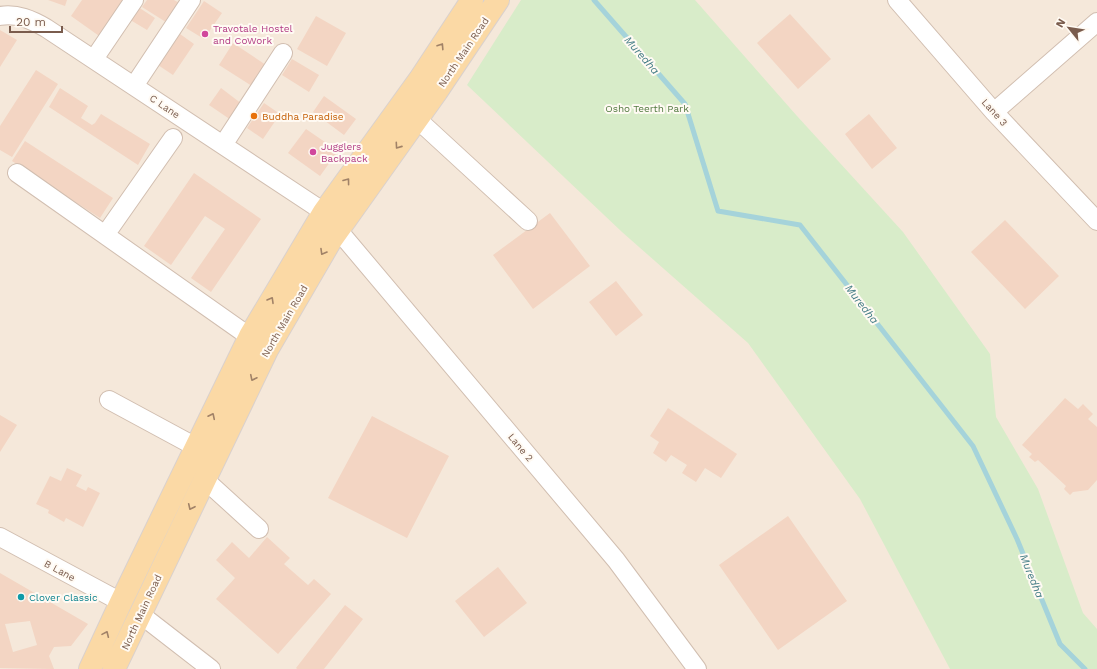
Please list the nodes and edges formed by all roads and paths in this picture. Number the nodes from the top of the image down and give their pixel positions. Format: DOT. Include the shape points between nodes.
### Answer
graph roads {
  1 [pos="134,0"];
  2 [pos="191,0"];
  3 [pos="472,0"];
  4 [pos="498,0"];
  5 [pos="897,0"];
  6 [pos="0,16"];
  7 [pos="1097,22"];
  8 [pos="283,53"];
  9 [pos="94,59"];
  10 [pos="428,85"];
  11 [pos="134,86"];
  12 [pos="994,112"];
  13 [pos="417,118"];
  14 [pos="174,138"];
  15 [pos="223,145"];
  16 [pos="17,173"];
  17 [pos="324,212"];
  18 [pos="528,221"];
  19 [pos="1097,221"];
  20 [pos="338,230"];
  21 [pos="106,235"];
  22 [pos="258,343"];
  23 [pos="109,400"];
  24 [pos="196,447"];
  25 [pos="204,479"];
  26 [pos="259,529"];
  27 [pos="0,537"];
  28 [pos="121,602"];
  29 [pos="140,614"];
  30 [pos="90,669"];
  31 [pos="114,669"];
  32 [pos="211,669"];
  33 [pos="697,669"];
  1 -- 9 [label="street"];
  2 -- 11 [label="street"];
  10 -- 3 [label="main road, North Main Road, one-way"];
  4 -- 10 [label="main road, North Main Road"];
  5 -- 12 [label="street, Lane 3"];
  6 -- 9 [label="street, C Lane" via="29,19"];
  7 -- 12 [label="street"];
  8 -- 15 [label="street"];
  9 -- 11 [label="street, C Lane"];
  10 -- 13 [label="main road, North Main Road"];
  17 -- 10 [label="main road, North Main Road, one-way"];
  11 -- 15 [label="street, C Lane"];
  12 -- 19 [label="street, Lane 3"];
  13 -- 18 [label="street"];
  13 -- 20 [label="main road, North Main Road, one-way"];
  14 -- 21 [label="street"];
  15 -- 17 [label="street, C Lane"];
  16 -- 21 [label="street"];
  22 -- 17 [label="main road, North Main Road, one-way"];
  20 -- 22 [label="main road, North Main Road, one-way"];
  20 -- 33 [label="street, Lane 2" via="616,560"];
  21 -- 22 [label="street"];
  24 -- 22 [label="main road, North Main Road, one-way"];
  22 -- 25 [label="main road, North Main Road, one-way"];
  23 -- 24 [label="street"];
  24 -- 28 [label="main road, North Main Road"];
  25 -- 26 [label="street"];
  25 -- 29 [label="main road, North Main Road, one-way"];
  27 -- 28 [label="street, B Lane"];
  30 -- 28 [label="main road, North Main Road, one-way"];
  29 -- 31 [label="main road, North Main Road"];
  29 -- 32 [label="street"];
}
